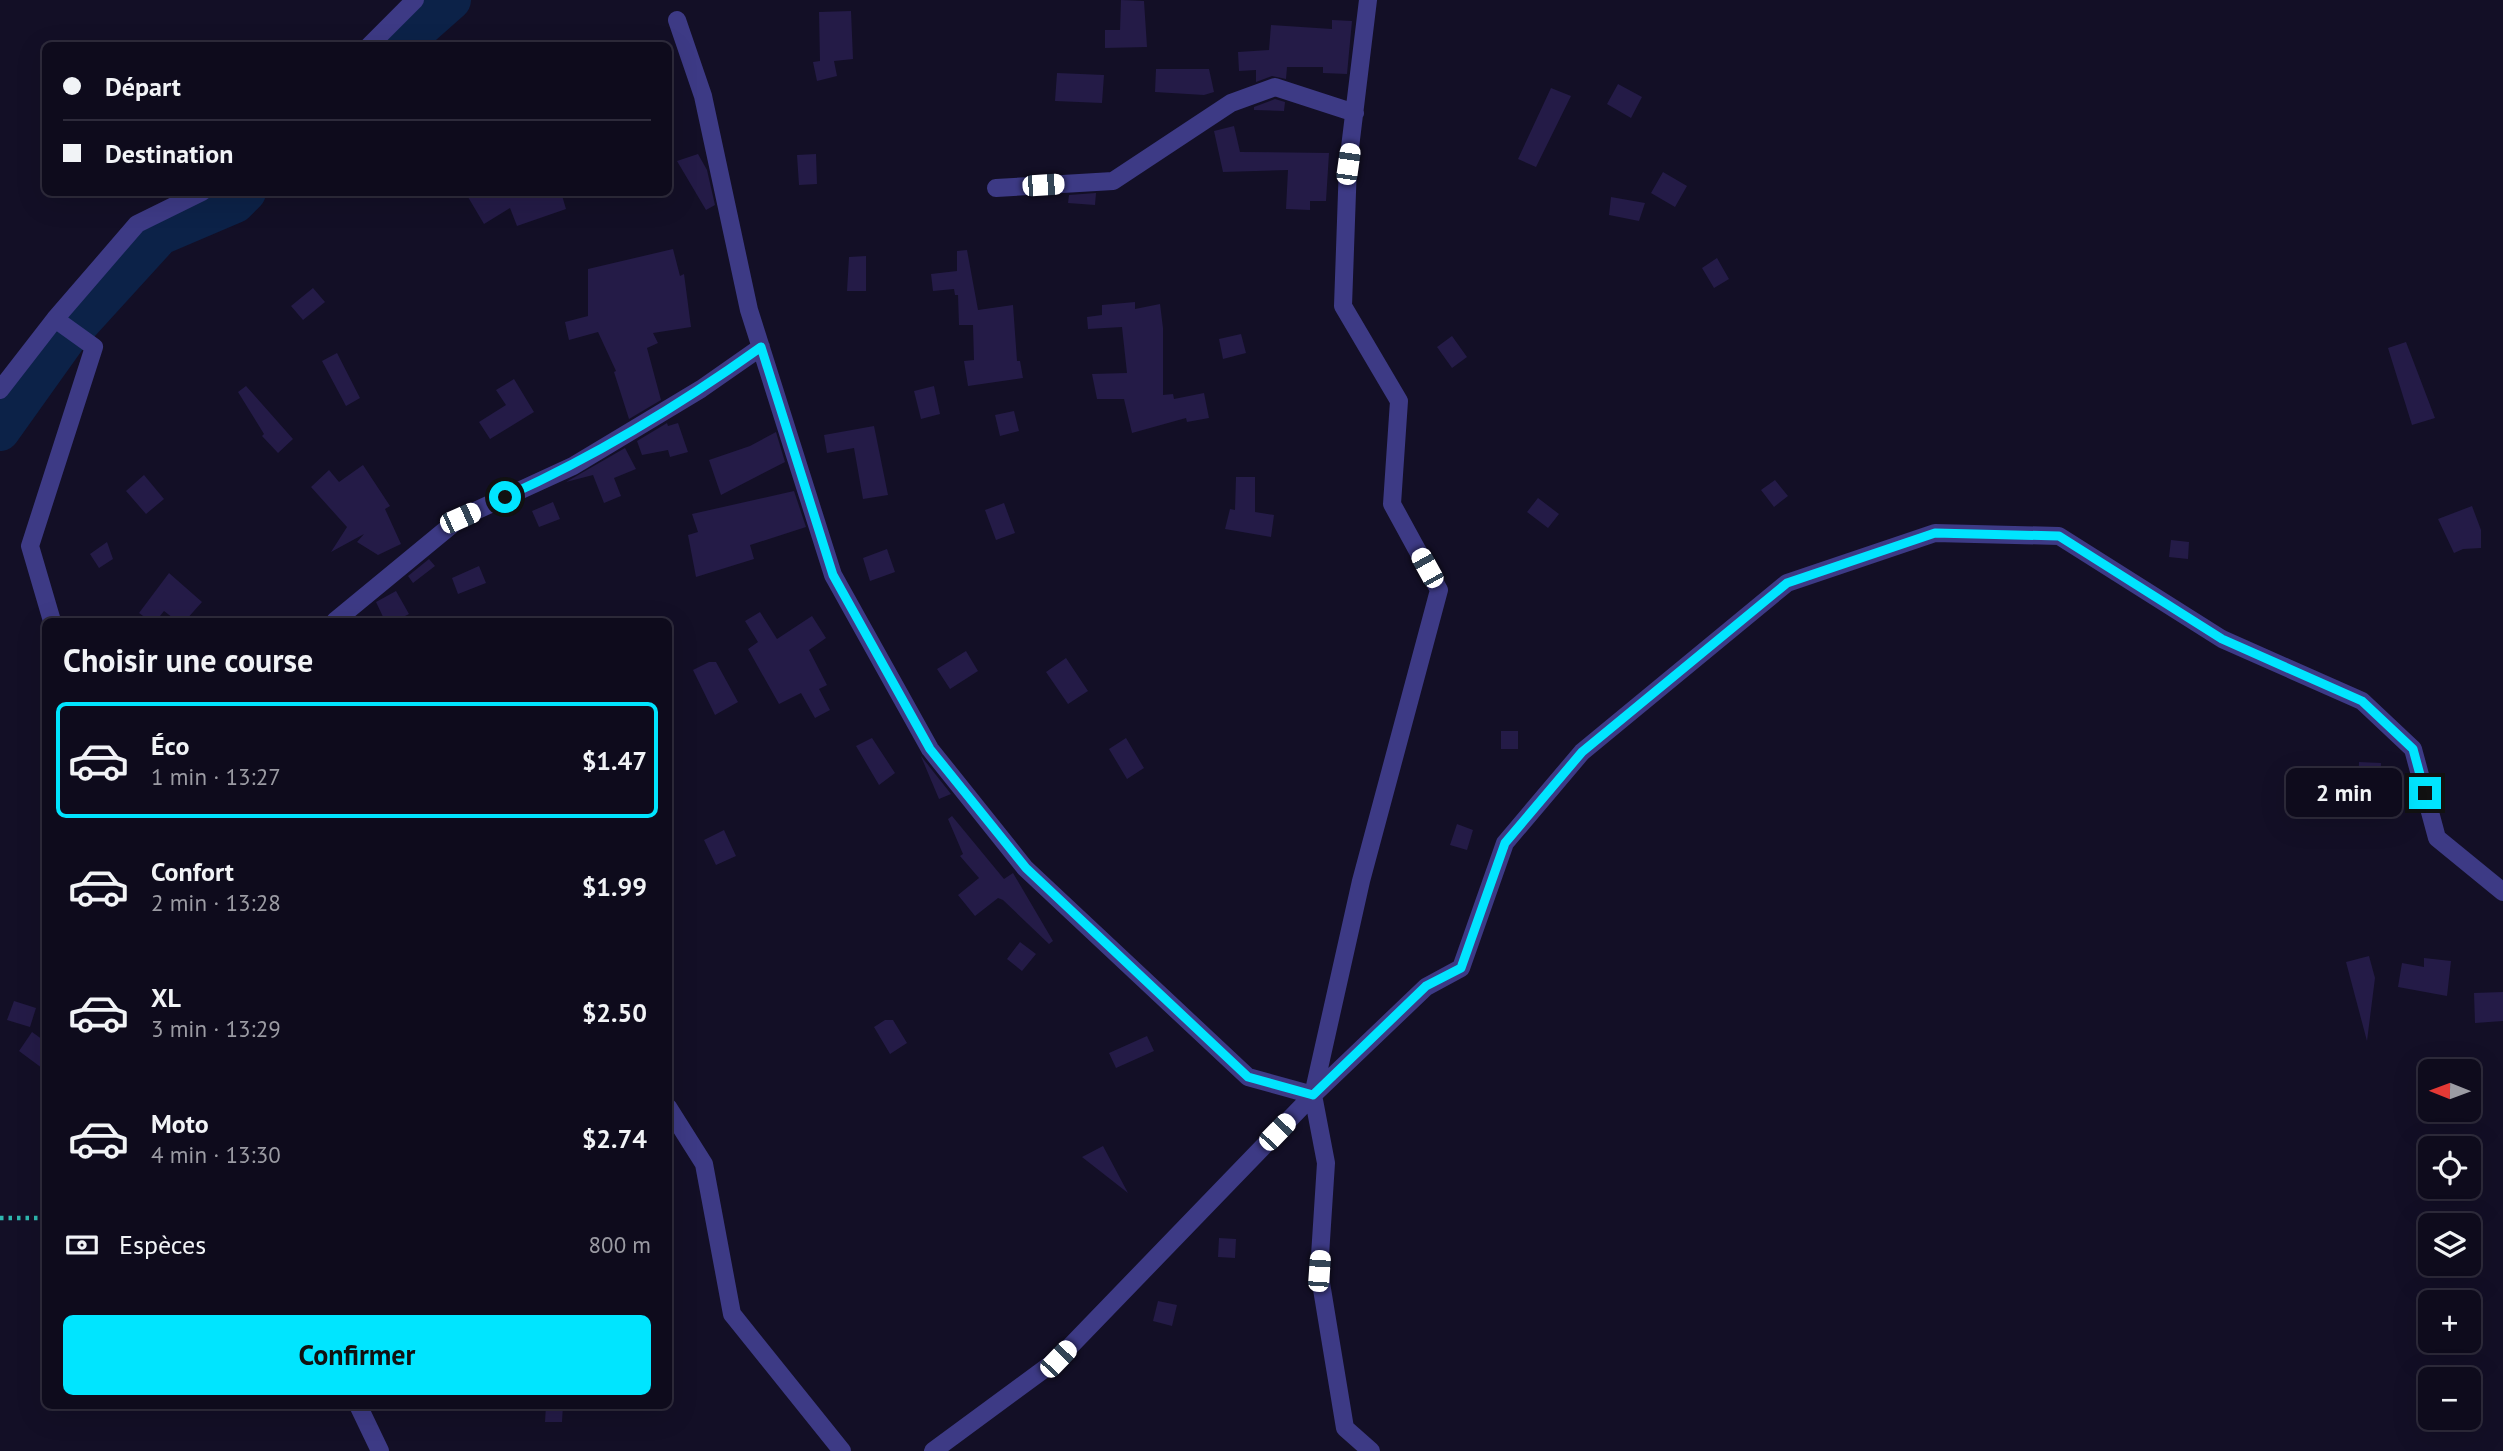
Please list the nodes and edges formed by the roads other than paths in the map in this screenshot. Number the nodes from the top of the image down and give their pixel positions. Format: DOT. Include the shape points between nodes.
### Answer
graph roads {
  1 [pos="415,0"];
  2 [pos="1368,0"];
  3 [pos="677,20"];
  4 [pos="373,42"];
  5 [pos="1355,113"];
  6 [pos="996,188"];
  7 [pos="194,196"];
  8 [pos="54,319"];
  9 [pos="761,347"];
  10 [pos="0,390"];
  11 [pos="51,618"];
  12 [pos="339,618"];
  13 [pos="2503,892"];
  14 [pos="1313,1095"];
  15 [pos="672,1113"];
  16 [pos="360,1409"];
  17 [pos="380,1451"];
  18 [pos="842,1451"];
  19 [pos="933,1451"];
  20 [pos="1371,1451"];
  1 -- 4 [label="street"];
  2 -- 5 [label="street"];
  3 -- 9 [label="street" via="703,96"];
  5 -- 6 [label="street" via="1275,87 1231,103 1114,181"];
  5 -- 14 [label="street" via="1348,164 1343,306 1398,401 1392,503 1439,590 1361,881"];
  7 -- 8 [label="street" via="137,224"];
  8 -- 10 [label="street"];
  8 -- 11 [label="street" via="94,347 30,546"];
  9 -- 12 [label="street" via="701,390 573,466 460,518"];
  9 -- 14 [label="street" via="833,575 930,749 1026,868 1248,1077"];
  13 -- 14 [label="street" via="2437,838 2413,749 2362,701 2222,639 2059,536 1935,533 1787,583 1582,752 1505,843 1461,968 1426,986"];
  14 -- 19 [label="street" via="1058,1359"];
  14 -- 20 [label="street" via="1326,1163 1319,1271 1345,1428"];
  15 -- 18 [label="street" via="704,1164 732,1314"];
  16 -- 17 [label="street"];
}
